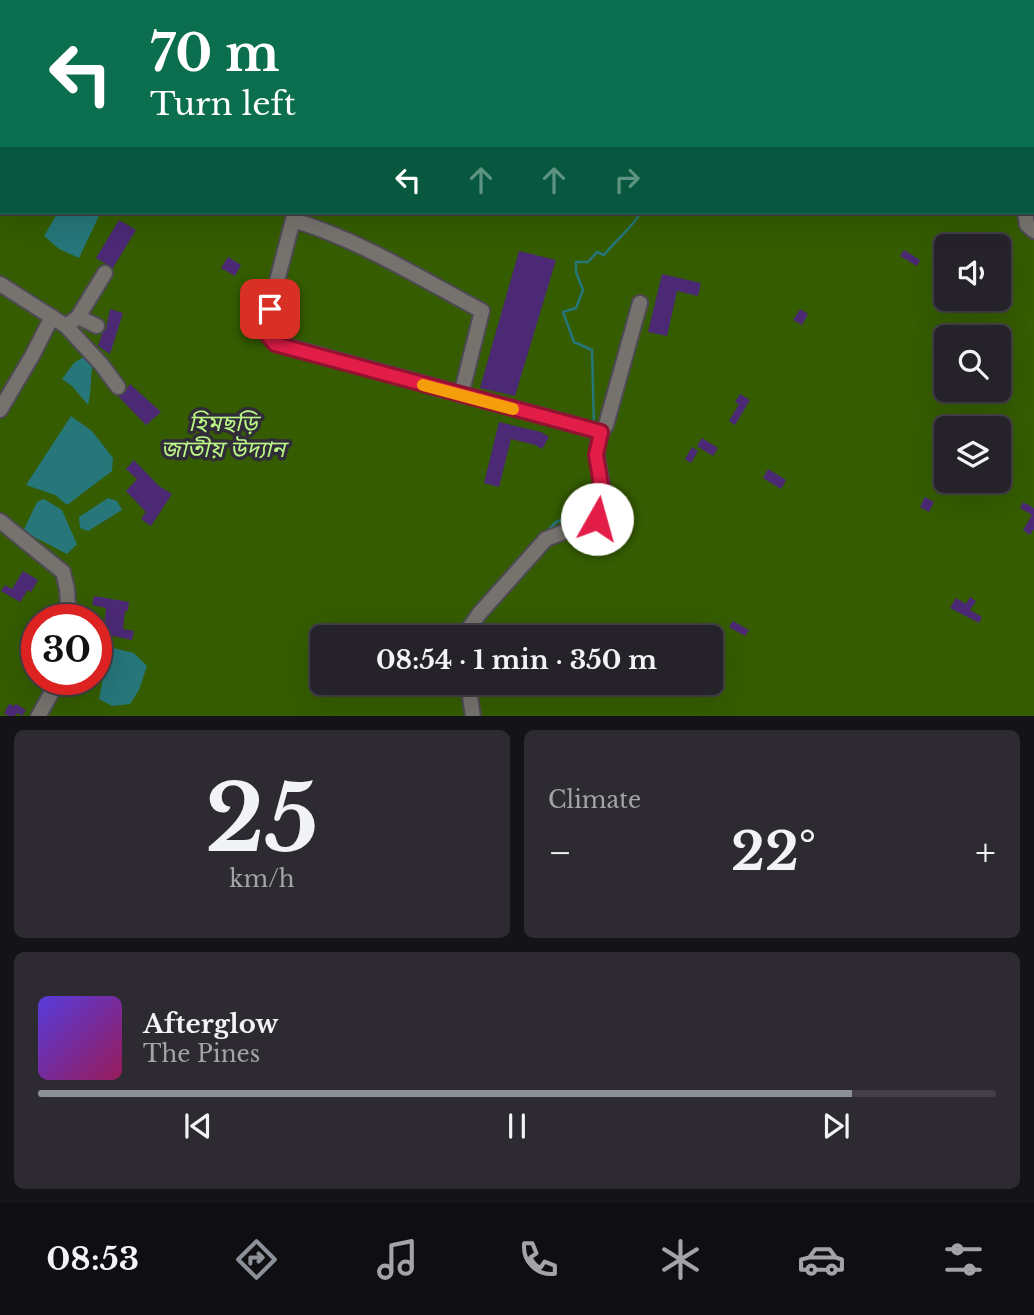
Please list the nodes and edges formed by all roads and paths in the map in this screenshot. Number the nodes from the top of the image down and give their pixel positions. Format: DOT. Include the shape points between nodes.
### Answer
graph roads {
  1 [pos="1025,214"];
  2 [pos="294,216"];
  3 [pos="1034,230"];
  4 [pos="105,273"];
  5 [pos="0,284"];
  6 [pos="640,303"];
  7 [pos="52,317"];
  8 [pos="72,322"];
  9 [pos="97,326"];
  10 [pos="118,387"];
  11 [pos="461,396"];
  12 [pos="0,410"];
  13 [pos="595,431"];
  14 [pos="0,521"];
  15 [pos="68,604"];
  16 [pos="471,625"];
  17 [pos="50,695"];
  18 [pos="472,695"];
  19 [pos="38,716"];
  20 [pos="473,716"];
  1 -- 3 [label="street" via="1027,225"];
  2 -- 11 [label="street" via="482,311"];
  2 -- 11 [label="street" via="264,331 275,344"];
  4 -- 8 [label="street"];
  5 -- 7 [label="street"];
  6 -- 13 [label="street" via="606,425"];
  7 -- 8 [label="street"];
  7 -- 12 [label="street"];
  8 -- 9 [label="street"];
  8 -- 10 [label="street"];
  11 -- 13 [label="street"];
  13 -- 16 [label="street" via="603,497 597,519 546,539"];
  14 -- 15 [label="street" via="63,572"];
  17 -- 19 [label="street"];
  18 -- 20 [label="street"];
}
